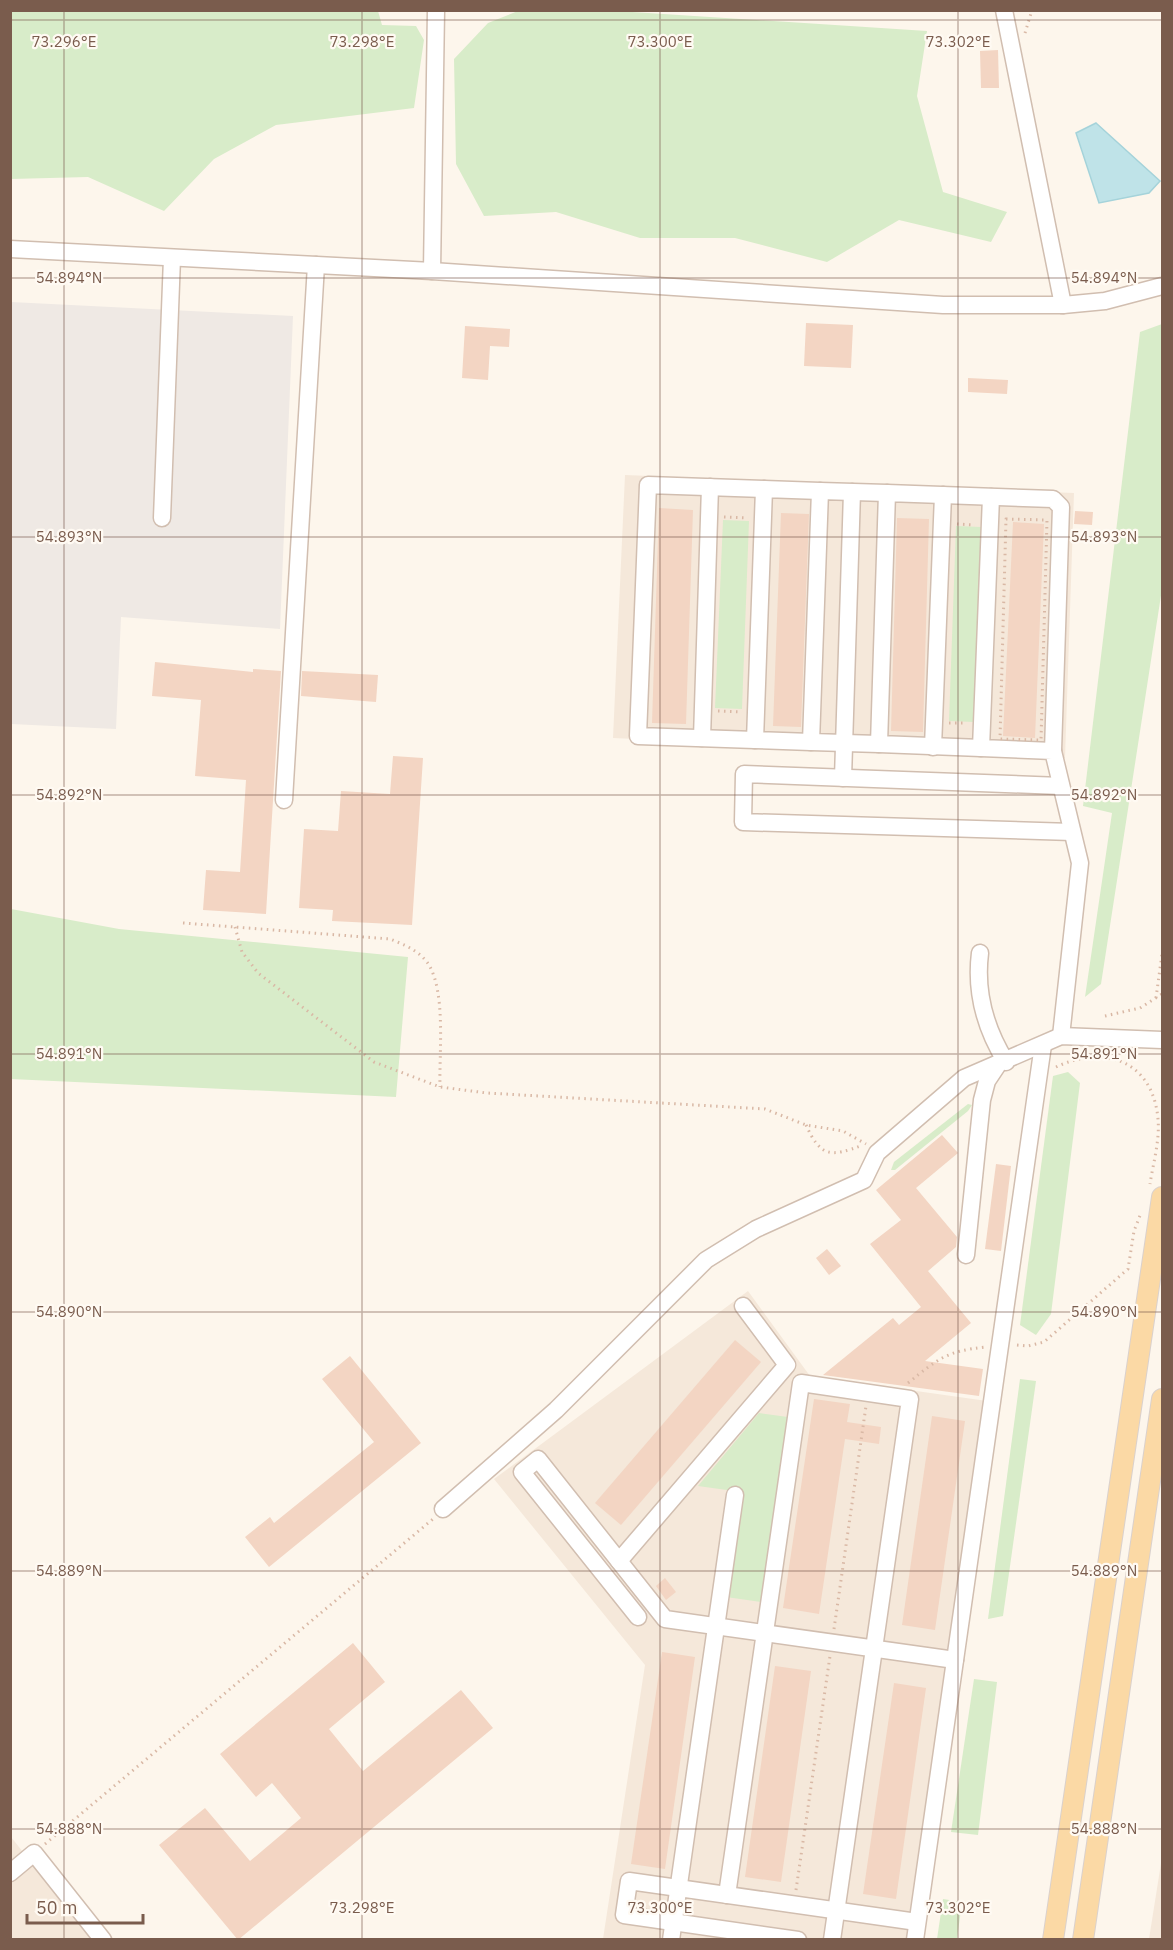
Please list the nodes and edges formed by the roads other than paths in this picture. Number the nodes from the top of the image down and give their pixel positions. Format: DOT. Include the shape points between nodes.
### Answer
graph roads {
  1 [pos="436,10"];
  2 [pos="1004,10"];
  3 [pos="10,249"];
  4 [pos="172,258"];
  5 [pos="316,265"];
  6 [pos="432,272"];
  7 [pos="1162,286"];
  8 [pos="1063,305"];
  9 [pos="710,487"];
  10 [pos="764,489"];
  11 [pos="820,491"];
  12 [pos="852,492"];
  13 [pos="887,493"];
  14 [pos="943,495"];
  15 [pos="991,497"];
  16 [pos="162,518"];
  17 [pos="702,738"];
  18 [pos="755,740"];
  19 [pos="811,742"];
  20 [pos="844,743"];
  21 [pos="879,744"];
  22 [pos="933,747"];
  23 [pos="981,748"];
  24 [pos="1053,751"];
  25 [pos="843,778"];
  26 [pos="1061,786"];
  27 [pos="284,800"];
  28 [pos="1072,832"];
  29 [pos="980,953"];
  30 [pos="1061,1036"];
  31 [pos="1162,1040"];
  32 [pos="1043,1045"];
  33 [pos="1001,1064"];
  34 [pos="1152,1196"];
  35 [pos="966,1255"];
  36 [pos="743,1306"];
  37 [pos="1162,1399"];
  38 [pos="735,1495"];
  39 [pos="443,1509"];
  40 [pos="619,1561"];
  41 [pos="638,1617"];
  42 [pos="716,1626"];
  43 [pos="765,1633"];
  44 [pos="874,1649"];
  45 [pos="955,1660"];
  46 [pos="10,1873"];
  47 [pos="678,1888"];
  48 [pos="727,1895"];
  49 [pos="836,1911"];
  50 [pos="674,1922"];
  51 [pos="917,1922"];
  52 [pos="723,1934"];
  53 [pos="103,1940"];
  54 [pos="671,1940"];
  55 [pos="798,1940"];
  56 [pos="832,1940"];
  57 [pos="915,1940"];
  58 [pos="1053,1940"];
  59 [pos="1083,1940"];
  1 -- 6 [label="street"];
  2 -- 8 [label="street"];
  3 -- 4 [label="street"];
  4 -- 5 [label="street"];
  4 -- 16 [label="street"];
  5 -- 6 [label="street"];
  5 -- 27 [label="street"];
  6 -- 8 [label="street" via="943,305"];
  7 -- 8 [label="street" via="1105,301"];
  9 -- 10 [label="street"];
  9 -- 17 [label="street"];
  9 -- 17 [label="street" via="648,485 638,736"];
  10 -- 11 [label="street"];
  10 -- 18 [label="street"];
  11 -- 12 [label="street"];
  11 -- 19 [label="street"];
  12 -- 13 [label="street"];
  12 -- 20 [label="street"];
  13 -- 14 [label="street"];
  13 -- 21 [label="street"];
  14 -- 15 [label="street"];
  14 -- 22 [label="street"];
  15 -- 23 [label="street" via="998,525"];
  15 -- 24 [label="street" via="1053,500 1061,507"];
  17 -- 18 [label="street"];
  18 -- 19 [label="street"];
  19 -- 20 [label="street"];
  20 -- 21 [label="street"];
  20 -- 25 [label="street"];
  21 -- 22 [label="street"];
  22 -- 23 [label="street"];
  23 -- 24 [label="street"];
  24 -- 26 [label="street"];
  25 -- 26 [label="street"];
  25 -- 28 [label="street" via="744,774 743,822"];
  26 -- 28 [label="street"];
  28 -- 30 [label="street" via="1080,863"];
  29 -- 33 [label="street" via="980,999"];
  30 -- 31 [label="street"];
  30 -- 32 [label="street"];
  32 -- 33 [label="street"];
  32 -- 45 [label="street"];
  33 -- 35 [label="street" via="987,1081 982,1100"];
  33 -- 39 [label="street" via="964,1078 872,1148 864,1180 756,1229 706,1260 556,1410"];
  34 -- 58 [label="main road"];
  36 -- 40 [label="street" via="787,1365"];
  37 -- 59 [label="main road"];
  38 -- 42 [label="street"];
  40 -- 41 [label="street" via="538,1459 522,1472"];
  40 -- 42 [label="street" via="665,1619"];
  42 -- 43 [label="street"];
  42 -- 47 [label="street"];
  43 -- 44 [label="street"];
  43 -- 44 [label="street" via="801,1383 910,1399"];
  43 -- 48 [label="street"];
  44 -- 45 [label="street"];
  44 -- 49 [label="street"];
  45 -- 51 [label="street"];
  46 -- 53 [label="street" via="34,1853"];
  47 -- 48 [label="street"];
  47 -- 50 [label="street"];
  47 -- 50 [label="street" via="629,1881 624,1915"];
  48 -- 49 [label="street"];
  49 -- 51 [label="street"];
  49 -- 56 [label="street"];
  50 -- 52 [label="street"];
  50 -- 54 [label="street"];
  51 -- 57 [label="street"];
  52 -- 55 [label="street"];
}
